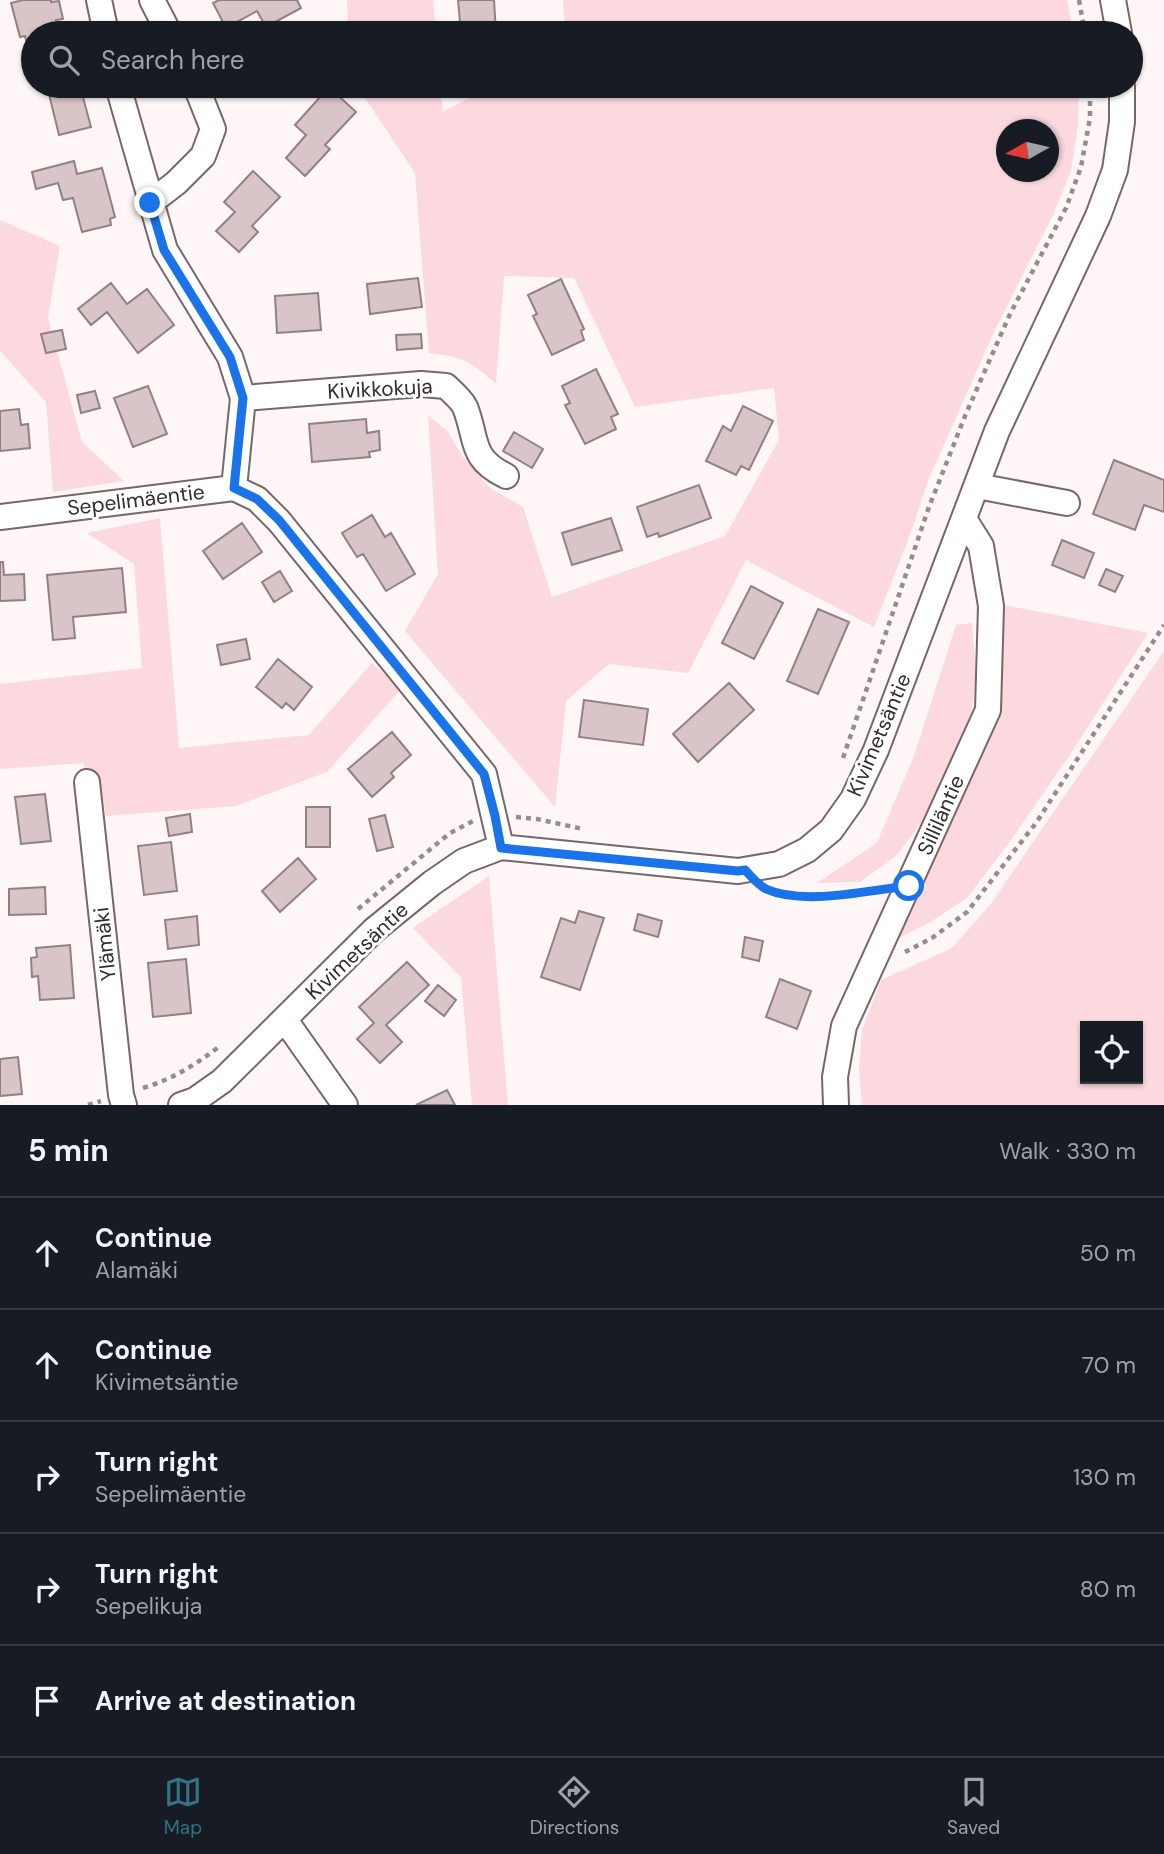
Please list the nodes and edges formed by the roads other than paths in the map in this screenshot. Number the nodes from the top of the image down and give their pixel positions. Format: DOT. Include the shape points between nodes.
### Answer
graph roads {
  1 [pos="99,0"];
  2 [pos="152,0"];
  3 [pos="1113,0"];
  4 [pos="103,21"];
  5 [pos="163,21"];
  6 [pos="1117,21"];
  7 [pos="121,98"];
  8 [pos="201,98"];
  9 [pos="1122,98"];
  10 [pos="150,203"];
  11 [pos="243,398"];
  12 [pos="506,476"];
  13 [pos="977,486"];
  14 [pos="234,488"];
  15 [pos="1067,503"];
  16 [pos="0,517"];
  17 [pos="964,519"];
  18 [pos="87,782"];
  19 [pos="501,848"];
  20 [pos="285,1020"];
  21 [pos="122,1100"];
  22 [pos="181,1105"];
  23 [pos="345,1105"];
  24 [pos="836,1105"];
  1 -- 4 [label="street"];
  2 -- 5 [label="street"];
  3 -- 6 [label="street"];
  7 -- 10 [label="street"];
  8 -- 10 [label="street" via="213,129 203,156"];
  9 -- 13 [label="street, Kivimetsäntie" via="1115,170 1098,216 997,431"];
  10 -- 11 [label="street" via="164,250 230,357"];
  11 -- 12 [label="street, Kivikkokuja" via="446,386 464,404 475,447 487,467"];
  11 -- 14 [label="street"];
  13 -- 15 [label="street"];
  13 -- 17 [label="street, Kivimetsäntie"];
  14 -- 16 [label="street, Sepelimäentie"];
  14 -- 19 [label="street, Sepelimäentie" via="257,499 279,520 484,774"];
  17 -- 19 [label="street, Kivimetsäntie" via="853,799 831,830 807,850 779,864 738,871"];
  17 -- 24 [label="street, Silliläntie" via="981,546 991,606 988,710 844,1026 835,1077"];
  18 -- 21 [label="street, Ylämäki"];
  19 -- 20 [label="street, Kivimetsäntie" via="464,861 432,883 374,930"];
  20 -- 22 [label="street, Kivimetsäntie" via="222,1081"];
  20 -- 23 [label="street"];
}
